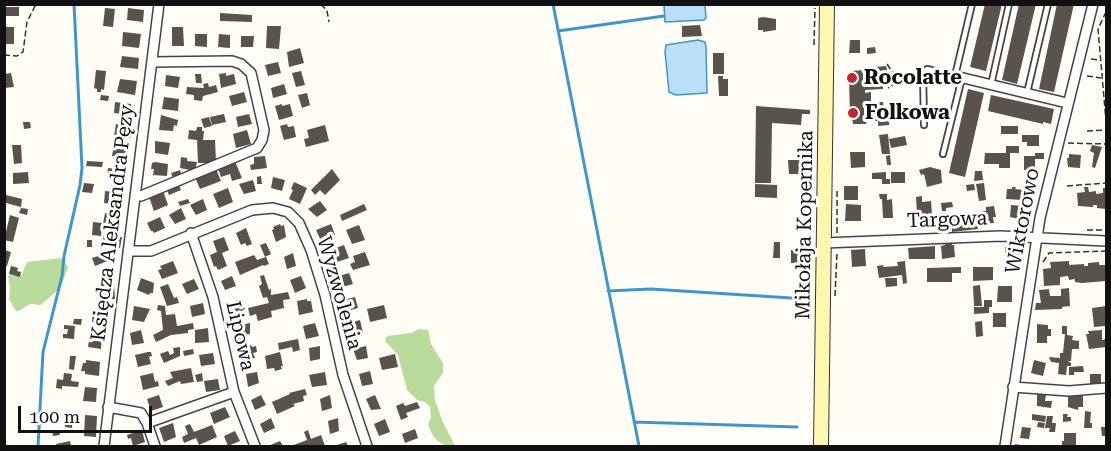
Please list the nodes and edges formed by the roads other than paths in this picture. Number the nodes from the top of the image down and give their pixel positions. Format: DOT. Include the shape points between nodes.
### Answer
graph roads {
  1 [pos="159,4"];
  2 [pos="827,4"];
  3 [pos="972,4"];
  4 [pos="1009,4"];
  5 [pos="1047,4"];
  6 [pos="1093,4"];
  7 [pos="152,62"];
  8 [pos="958,77"];
  9 [pos="991,85"];
  10 [pos="1027,93"];
  11 [pos="1067,103"];
  12 [pos="924,125"];
  13 [pos="943,154"];
  14 [pos="135,195"];
  15 [pos="191,233"];
  16 [pos="1037,238"];
  17 [pos="834,239"];
  18 [pos="1107,241"];
  19 [pos="128,251"];
  20 [pos="1013,387"];
  21 [pos="1107,388"];
  22 [pos="234,392"];
  23 [pos="108,407"];
  24 [pos="147,423"];
  25 [pos="104,447"];
  26 [pos="155,447"];
  27 [pos="255,447"];
  28 [pos="367,447"];
  29 [pos="821,447"];
  30 [pos="1005,447"];
  1 -- 7 [label="street, Księdza Aleksandra Pęzy"];
  2 -- 17 [label="main road, Mikołaja Kopernika"];
  3 -- 8 [label="lane"];
  4 -- 9 [label="lane"];
  5 -- 10 [label="lane"];
  6 -- 11 [label="street, Wiktorowo"];
  7 -- 14 [label="street, Księdza Aleksandra Pęzy"];
  7 -- 14 [label="street" via="242,64 251,74 264,130 257,148 141,196"];
  8 -- 9 [label="street"];
  8 -- 12 [label="lane" via="927,69 923,72"];
  8 -- 13 [label="lane"];
  9 -- 10 [label="street"];
  10 -- 11 [label="street"];
  11 -- 16 [label="street, Wiktorowo"];
  14 -- 19 [label="street, Księdza Aleksandra Pęzy"];
  15 -- 19 [label="street, Wyzwolenia" via="151,251"];
  15 -- 22 [label="street, Lipowa" via="213,297"];
  15 -- 28 [label="street, Wyzwolenia" via="258,209 282,209 294,217 326,295 343,375"];
  16 -- 17 [label="street, Targowa"];
  16 -- 18 [label="street, Targowa"];
  16 -- 20 [label="street, Wiktorowo"];
  17 -- 29 [label="main road, Mikołaja Kopernika"];
  19 -- 23 [label="street, Księdza Aleksandra Pęzy"];
  20 -- 21 [label="street" via="1069,391"];
  20 -- 30 [label="street, Wiktorowo"];
  22 -- 24 [label="street"];
  22 -- 27 [label="street, Lipowa"];
  23 -- 24 [label="street" via="137,411"];
  23 -- 25 [label="street, Księdza Aleksandra Pęzy"];
  24 -- 26 [label="street"];
}
